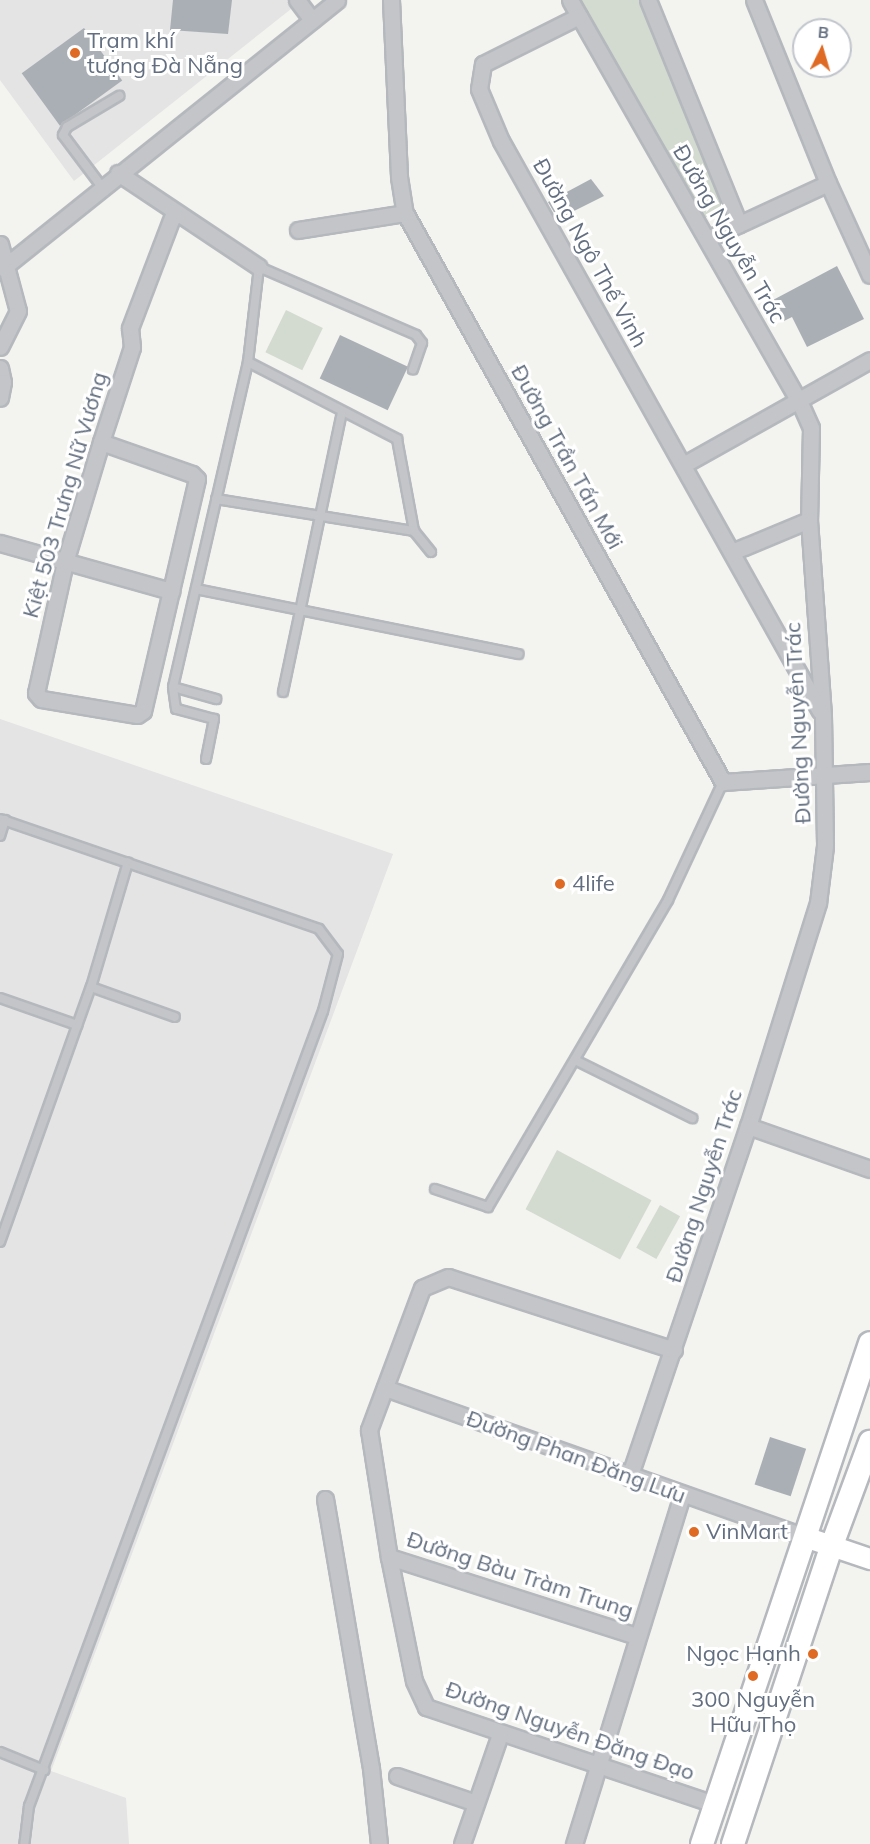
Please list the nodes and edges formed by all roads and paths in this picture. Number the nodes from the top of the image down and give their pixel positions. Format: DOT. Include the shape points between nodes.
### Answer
graph roads {
  1 [pos="297,0"];
  2 [pos="337,0"];
  3 [pos="392,0"];
  4 [pos="570,0"];
  5 [pos="648,0"];
  6 [pos="754,0"];
  7 [pos="579,16"];
  8 [pos="312,20"];
  9 [pos="118,96"];
  10 [pos="118,173"];
  11 [pos="828,183"];
  12 [pos="102,187"];
  13 [pos="174,212"];
  14 [pos="405,213"];
  15 [pos="739,224"];
  16 [pos="298,230"];
  17 [pos="707,239"];
  18 [pos="0,244"];
  19 [pos="259,267"];
  20 [pos="3,268"];
  21 [pos="870,275"];
  22 [pos="0,347"];
  23 [pos="870,360"];
  24 [pos="248,362"];
  25 [pos="0,368"];
  26 [pos="413,369"];
  27 [pos="0,398"];
  28 [pos="800,403"];
  29 [pos="342,413"];
  30 [pos="101,442"];
  31 [pos="682,465"];
  32 [pos="216,499"];
  33 [pos="321,518"];
  34 [pos="809,520"];
  35 [pos="414,531"];
  36 [pos="0,543"];
  37 [pos="431,552"];
  38 [pos="732,552"];
  39 [pos="65,562"];
  40 [pos="196,589"];
  41 [pos="171,591"];
  42 [pos="301,610"];
  43 [pos="519,654"];
  44 [pos="172,687"];
  45 [pos="283,692"];
  46 [pos="216,699"];
  47 [pos="822,716"];
  48 [pos="206,759"];
  49 [pos="870,772"];
  50 [pos="824,774"];
  51 [pos="723,782"];
  52 [pos="2,819"];
  53 [pos="0,836"];
  54 [pos="128,862"];
  55 [pos="91,987"];
  56 [pos="0,998"];
  57 [pos="175,1017"];
  58 [pos="77,1025"];
  59 [pos="575,1060"];
  60 [pos="692,1118"];
  61 [pos="748,1126"];
  62 [pos="870,1169"];
  63 [pos="435,1189"];
  64 [pos="0,1242"];
  65 [pos="870,1342"];
  66 [pos="674,1350"];
  67 [pos="385,1388"];
  68 [pos="870,1442"];
  69 [pos="629,1477"];
  70 [pos="682,1496"];
  71 [pos="325,1499"];
  72 [pos="805,1537"];
  73 [pos="832,1545"];
  74 [pos="389,1557"];
  75 [pos="870,1559"];
  76 [pos="637,1636"];
  77 [pos="500,1734"];
  78 [pos="0,1752"];
  79 [pos="601,1765"];
  80 [pos="44,1770"];
  81 [pos="397,1776"];
  82 [pos="476,1803"];
  83 [pos="715,1804"];
  84 [pos="24,1844"];
  85 [pos="379,1844"];
  86 [pos="462,1844"];
  87 [pos="574,1844"];
  88 [pos="702,1844"];
  89 [pos="733,1844"];
  1 -- 8 [label="street"];
  2 -- 8 [label="street"];
  3 -- 14 [label="street, Đường Trần Tấn Mới" via="399,177"];
  4 -- 7 [label="street, Đường Nguyễn Trác"];
  5 -- 15 [label="street"];
  6 -- 11 [label="street"];
  7 -- 17 [label="street, Đường Nguyễn Trác"];
  7 -- 31 [label="street, Đường Ngô Thế Vinh" via="483,64 479,89 501,141"];
  8 -- 10 [label="street"];
  9 -- 12 [label="lane" via="67,127 63,135"];
  10 -- 12 [label="street"];
  10 -- 13 [label="street"];
  11 -- 15 [label="street"];
  11 -- 21 [label="street"];
  12 -- 20 [label="street"];
  13 -- 19 [label="street"];
  13 -- 30 [label="street, Kiệt 503 Trưng Nữ Vương" via="130,328 132,346"];
  14 -- 16 [label="street"];
  14 -- 51 [label="street, Đường Trần Tấn Mới"];
  15 -- 17 [label="street"];
  17 -- 28 [label="street, Đường Nguyễn Trác"];
  18 -- 20 [label="street"];
  19 -- 24 [label="lane"];
  19 -- 26 [label="lane" via="416,335 422,343"];
  20 -- 22 [label="street" via="18,311"];
  23 -- 28 [label="street"];
  24 -- 29 [label="lane"];
  24 -- 32 [label="lane"];
  25 -- 27 [label="street"];
  28 -- 31 [label="street"];
  28 -- 34 [label="street, Đường Nguyễn Trác" via="811,428"];
  29 -- 33 [label="lane"];
  29 -- 35 [label="lane" via="398,439"];
  30 -- 39 [label="street, Kiệt 503 Trưng Nữ Vương"];
  30 -- 41 [label="street" via="197,479"];
  31 -- 38 [label="street, Đường Ngô Thế Vinh"];
  32 -- 33 [label="lane"];
  32 -- 40 [label="lane"];
  33 -- 35 [label="lane"];
  33 -- 42 [label="lane"];
  34 -- 38 [label="street"];
  34 -- 47 [label="street, Đường Nguyễn Trác"];
  35 -- 37 [label="lane"];
  36 -- 39 [label="street"];
  38 -- 47 [label="street, Đường Ngô Thế Vinh"];
  39 -- 41 [label="street"];
  39 -- 41 [label="street, Kiệt 503 Trưng Nữ Vương" via="38,697 137,715 143,711"];
  40 -- 42 [label="lane"];
  40 -- 44 [label="lane"];
  42 -- 43 [label="lane"];
  42 -- 45 [label="lane"];
  44 -- 46 [label="lane"];
  44 -- 48 [label="lane" via="176,709 214,719"];
  47 -- 50 [label="street, Đường Nguyễn Trác"];
  49 -- 50 [label="street"];
  50 -- 51 [label="street"];
  50 -- 61 [label="street, Đường Nguyễn Trác" via="821,892"];
  51 -- 59 [label="lane" via="668,900"];
  52 -- 53 [label="lane"];
  52 -- 54 [label="lane"];
  54 -- 55 [label="lane"];
  54 -- 80 [label="lane" via="319,929 338,954 323,1011"];
  55 -- 57 [label="lane"];
  55 -- 58 [label="lane"];
  56 -- 58 [label="lane"];
  58 -- 64 [label="lane"];
  59 -- 60 [label="lane"];
  59 -- 63 [label="lane" via="488,1207"];
  61 -- 62 [label="street"];
  61 -- 66 [label="street, Đường Nguyễn Trác"];
  65 -- 72 [label="main road"];
  66 -- 67 [label="street, Đường Nguyễn Đăng Đạo" via="448,1277 422,1288"];
  66 -- 69 [label="street, Đường Nguyễn Trác"];
  67 -- 69 [label="street, Đường Phan Đăng Lưu"];
  67 -- 74 [label="street, Đường Nguyễn Đăng Đạo" via="369,1430"];
  68 -- 73 [label="main road"];
  69 -- 70 [label="street, Đường Phan Đăng Lưu"];
  70 -- 72 [label="street, Đường Phan Đăng Lưu"];
  70 -- 76 [label="street"];
  71 -- 85 [label="street" via="371,1768"];
  72 -- 73 [label="street, Đường Phan Đăng Lưu"];
  72 -- 83 [label="main road"];
  73 -- 75 [label="street, Đường Phan Đăng Lưu"];
  73 -- 89 [label="main road"];
  74 -- 76 [label="street, Đường Bàu Tràm Trung"];
  74 -- 77 [label="street, Đường Nguyễn Đăng Đạo" via="414,1681 426,1707"];
  76 -- 79 [label="street"];
  77 -- 79 [label="street, Đường Nguyễn Đăng Đạo"];
  77 -- 82 [label="street"];
  78 -- 80 [label="lane"];
  79 -- 83 [label="street, Đường Nguyễn Đăng Đạo"];
  79 -- 87 [label="street"];
  80 -- 84 [label="lane" via="29,1806"];
  81 -- 82 [label="street"];
  82 -- 86 [label="street"];
  83 -- 88 [label="main road"];
}
